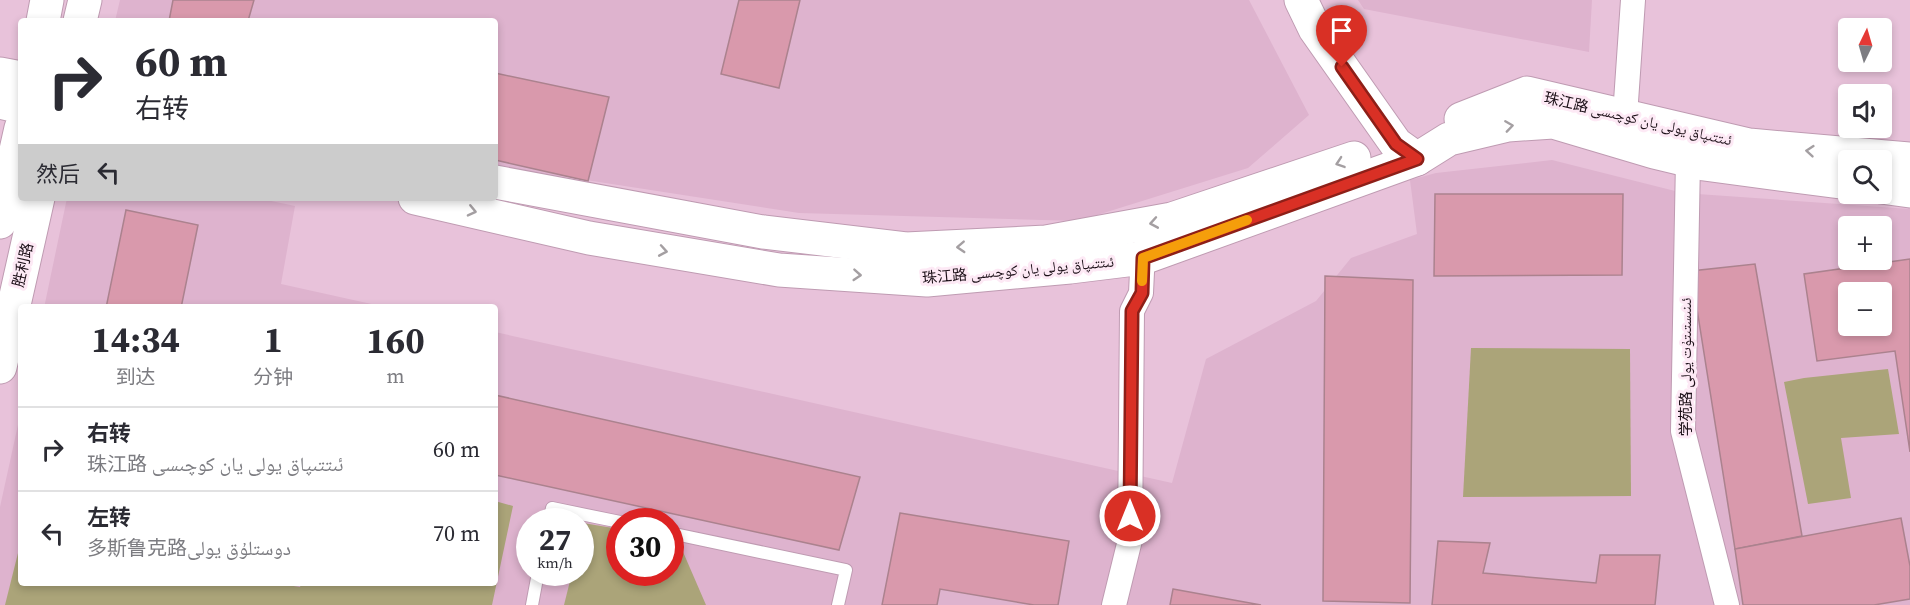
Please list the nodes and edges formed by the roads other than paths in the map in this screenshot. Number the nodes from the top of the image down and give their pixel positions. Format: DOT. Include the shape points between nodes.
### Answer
graph roads {
  1 [pos="47,0"];
  2 [pos="86,0"];
  3 [pos="1301,0"];
  4 [pos="1633,0"];
  5 [pos="44,18"];
  6 [pos="81,18"];
  7 [pos="0,74"];
  8 [pos="18,77"];
  9 [pos="0,102"];
  10 [pos="18,106"];
  11 [pos="1625,116"];
  12 [pos="18,141"];
  13 [pos="1406,151"];
  14 [pos="1910,159"];
  15 [pos="1688,160"];
  16 [pos="1838,182"];
  17 [pos="498,183"];
  18 [pos="1892,189"];
  19 [pos="1910,191"];
  20 [pos="37,201"];
  21 [pos="429,201"];
  22 [pos="0,222"];
  23 [pos="1143,254"];
  24 [pos="0,367"];
  25 [pos="684,536"];
  26 [pos="536,586"];
  27 [pos="532,605"];
  28 [pos="838,605"];
  29 [pos="1114,605"];
  30 [pos="1727,605"];
  1 -- 5 [label="street"];
  2 -- 6 [label="street"];
  3 -- 13 [label="street" via="1316,29"];
  4 -- 11 [label="street"];
  7 -- 8 [label="street"];
  9 -- 10 [label="street"];
  11 -- 13 [label="street, 珠江路 ئىتتىپاق يولى يان كوچىسى" via="1527,93"];
  14 -- 11 [label="street, 珠江路 ئىتتىپاق يولى يان كوچىسى, one-way" via="1749,145"];
  12 -- 22 [label="street"];
  13 -- 15 [label="street, 珠江路 ئىتتىپاق يولى يان كوچىسى, one-way" via="1508,125 1553,122"];
  13 -- 17 [label="street, 珠江路 ئىتتىپاق يولى يان كوچىسى, one-way" via="1172,219 1046,243 906,249 763,232"];
  13 -- 23 [label="street, 珠江路 ئىتتىپاق يولى يان كوچىسى"];
  15 -- 16 [label="street, 珠江路 ئىتتىپاق يولى يان كوچىسى"];
  15 -- 30 [label="street, 学苑路 ئىنىستىتۇت يولى" via="1683,431"];
  18 -- 19 [label="street"];
  20 -- 24 [label="street, 胜利路"];
  21 -- 23 [label="street, 珠江路 ئىتتىپاق يولى يان كوچىسى, one-way" via="590,238 779,270 927,280 1070,267"];
  23 -- 29 [label="street" via="1142,293 1132,311 1130,540"];
  25 -- 28 [label="lane" via="846,570"];
  26 -- 27 [label="lane"];
}
